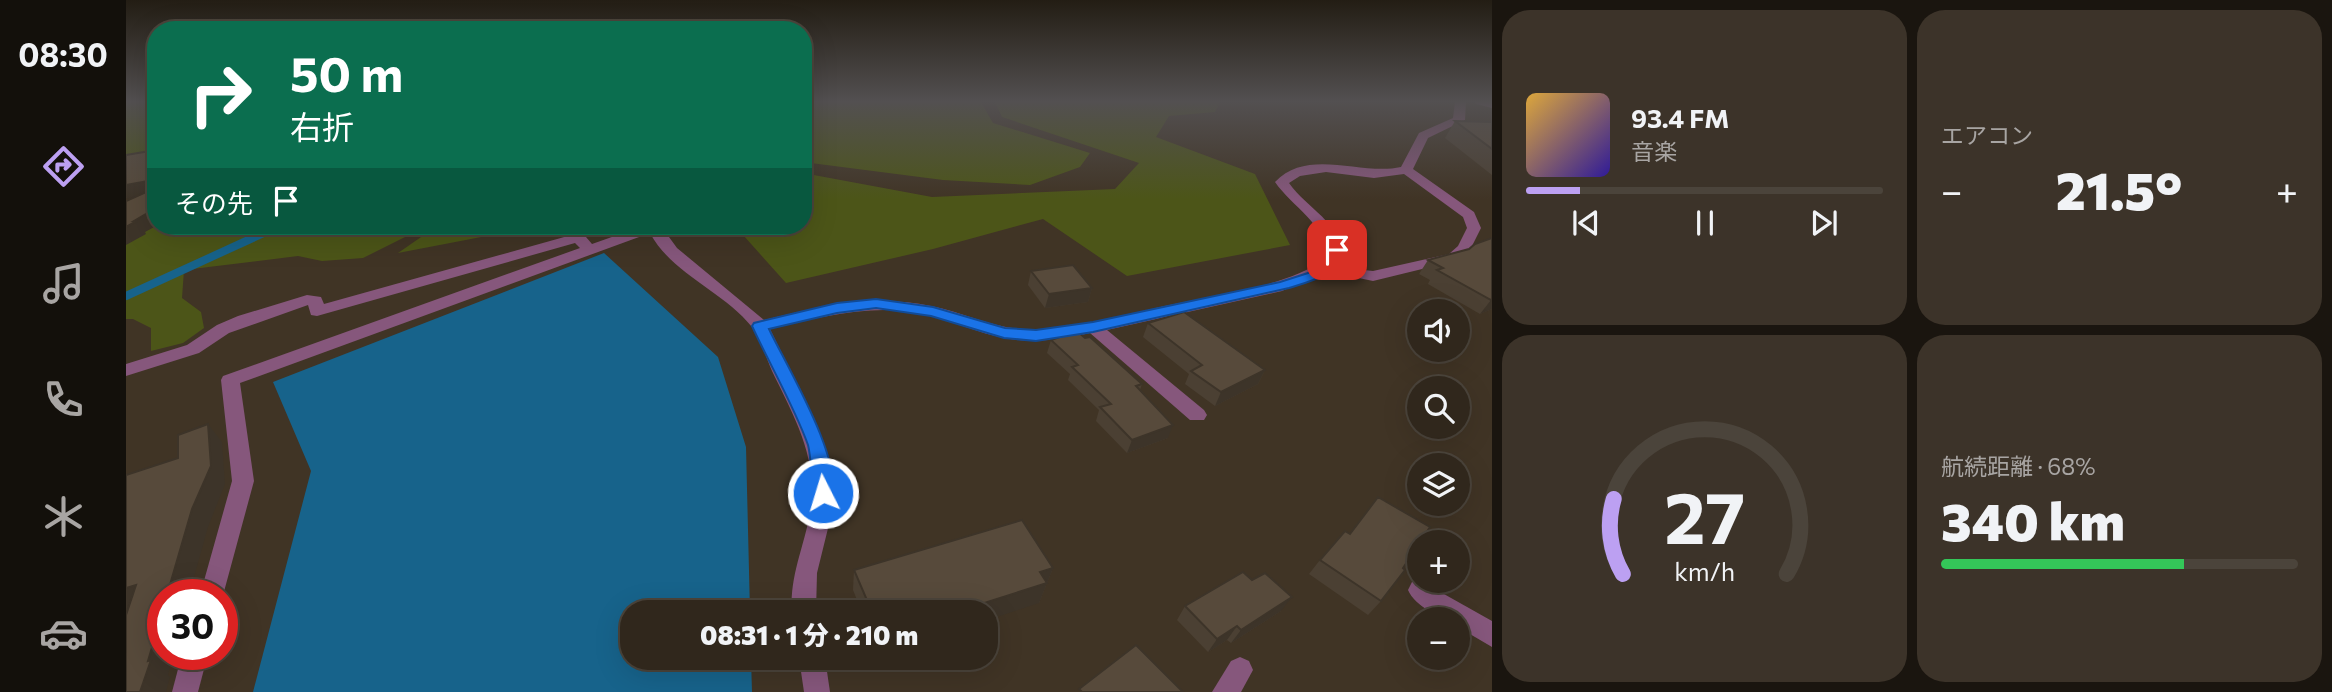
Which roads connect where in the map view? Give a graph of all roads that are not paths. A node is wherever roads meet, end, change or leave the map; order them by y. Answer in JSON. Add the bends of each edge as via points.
{"nodes":[{"id":1,"x":1427,"y":134,"type":"edge"},
{"id":2,"x":1406,"y":170,"type":"junction"},
{"id":3,"x":631,"y":235,"type":"edge"},
{"id":4,"x":658,"y":235,"type":"edge"},
{"id":5,"x":590,"y":250,"type":"junction"},
{"id":6,"x":1335,"y":261,"type":"junction"},
{"id":7,"x":760,"y":326,"type":"junction"},
{"id":8,"x":1093,"y":327,"type":"junction"},
{"id":9,"x":126,"y":370,"type":"edge"},
{"id":10,"x":1197,"y":415,"type":"dead end"},
{"id":11,"x":216,"y":579,"type":"edge"},
{"id":12,"x":1425,"y":593,"type":"edge"},
{"id":13,"x":802,"y":600,"type":"edge"},
{"id":14,"x":1492,"y":635,"type":"edge"},
{"id":15,"x":191,"y":670,"type":"edge"},
{"id":16,"x":814,"y":670,"type":"edge"},
{"id":17,"x":1240,"y":670,"type":"dead end"},
{"id":18,"x":185,"y":692,"type":"edge"},
{"id":19,"x":817,"y":692,"type":"edge"},
{"id":20,"x":1225,"y":692,"type":"edge"}],
"edges":[{"from":1,"to":2,"type":"street"},
{"from":2,"to":6,"type":"street","via":[[1378,174],[1319,167],[1292,173],[1282,181],[1332,235]]},
{"from":2,"to":6,"type":"street","via":[[1469,215],[1474,228],[1464,248],[1454,257],[1373,276]]},
{"from":3,"to":5,"type":"street"},
{"from":4,"to":7,"type":"street","via":[[666,246],[739,302]]},
{"from":5,"to":9,"type":"street","via":[[575,238],[317,312],[315,301],[307,300],[223,329],[193,349]]},
{"from":5,"to":11,"type":"street","via":[[230,380],[243,481]]},
{"from":6,"to":8,"type":"street","via":[[1316,275],[1284,285]]},
{"from":7,"to":8,"type":"street","via":[[876,303],[933,311],[1004,333],[1036,335]]},
{"from":7,"to":13,"type":"street","via":[[817,446],[824,479]]},
{"from":8,"to":10,"type":"street"},
{"from":12,"to":14,"type":"street"},
{"from":15,"to":18,"type":"street"},
{"from":16,"to":19,"type":"street"},
{"from":17,"to":20,"type":"street"}]}
